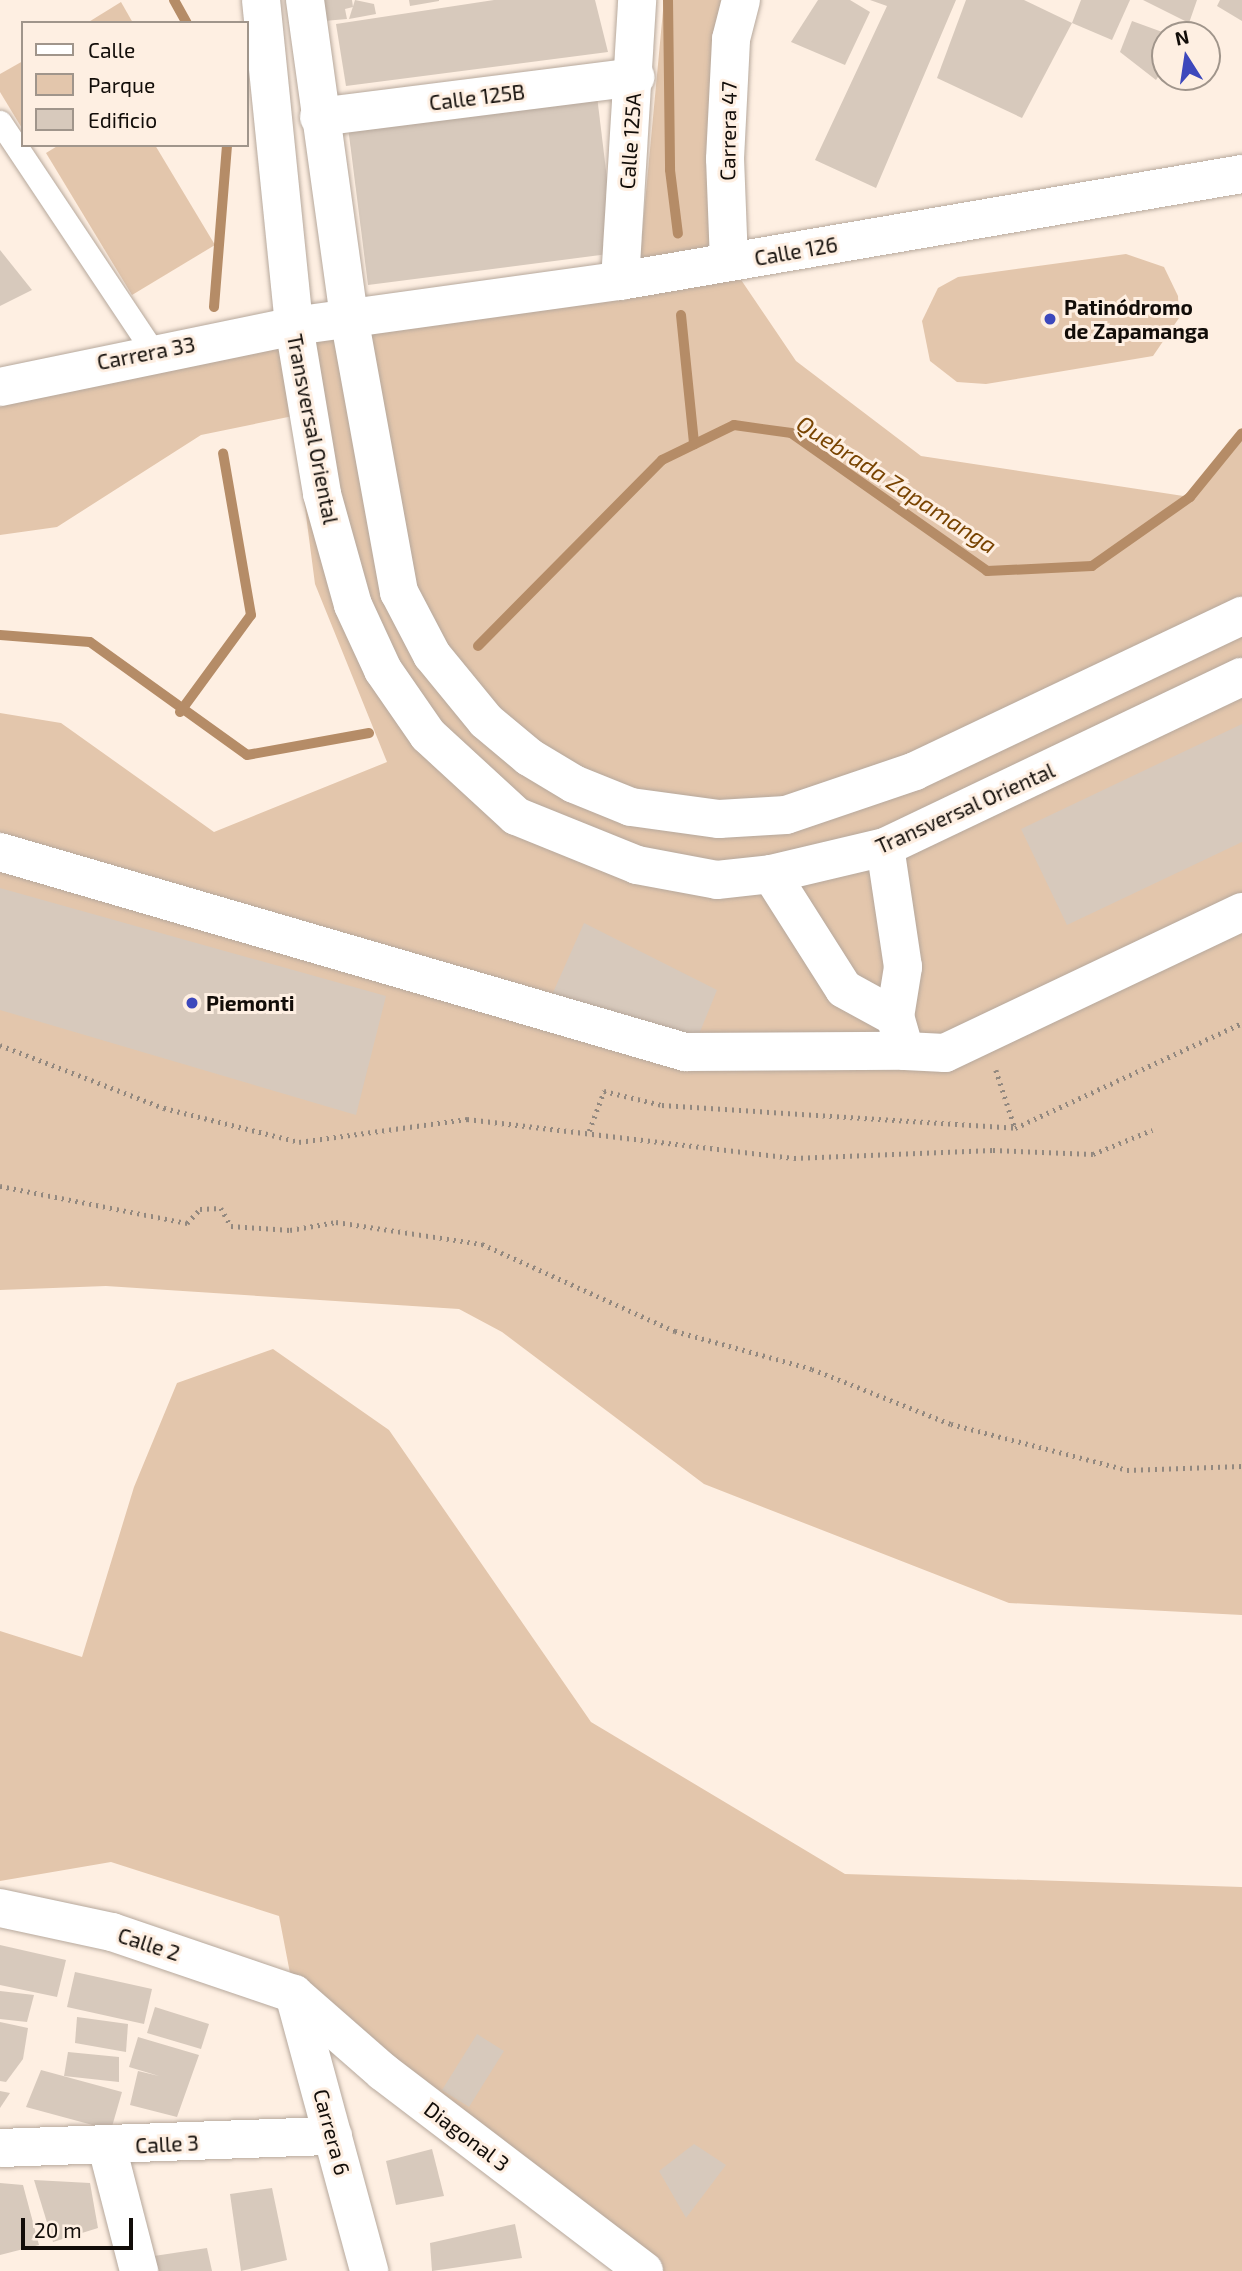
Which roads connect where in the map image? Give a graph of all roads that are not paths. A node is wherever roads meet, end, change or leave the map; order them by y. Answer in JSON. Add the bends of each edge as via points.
{"nodes":[{"id":1,"x":261,"y":0,"type":"edge"},
{"id":2,"x":305,"y":0,"type":"edge"},
{"id":3,"x":637,"y":0,"type":"edge"},
{"id":4,"x":741,"y":0,"type":"edge"},
{"id":5,"x":635,"y":77,"type":"junction"},
{"id":6,"x":319,"y":117,"type":"junction"},
{"id":7,"x":0,"y":122,"type":"edge"},
{"id":8,"x":1242,"y":174,"type":"edge"},
{"id":9,"x":729,"y":262,"type":"junction"},
{"id":10,"x":620,"y":281,"type":"junction"},
{"id":11,"x":349,"y":317,"type":"junction"},
{"id":12,"x":294,"y":326,"type":"junction"},
{"id":13,"x":153,"y":351,"type":"junction"},
{"id":14,"x":0,"y":387,"type":"edge"},
{"id":15,"x":1242,"y":616,"type":"edge"},
{"id":16,"x":1242,"y":677,"type":"edge"},
{"id":17,"x":886,"y":847,"type":"junction"},
{"id":18,"x":0,"y":852,"type":"edge"},
{"id":19,"x":771,"y":874,"type":"junction"},
{"id":20,"x":1242,"y":912,"type":"edge"},
{"id":21,"x":900,"y":1034,"type":"junction"},
{"id":22,"x":0,"y":1908,"type":"edge"},
{"id":23,"x":294,"y":1994,"type":"junction"},
{"id":24,"x":333,"y":2136,"type":"junction"},
{"id":25,"x":107,"y":2147,"type":"junction"},
{"id":26,"x":0,"y":2148,"type":"edge"},
{"id":27,"x":610,"y":2257,"type":"edge"},
{"id":28,"x":139,"y":2271,"type":"edge"},
{"id":29,"x":369,"y":2271,"type":"edge"},
{"id":30,"x":645,"y":2271,"type":"edge"}],
"edges":[{"from":1,"to":12,"type":"street","name":"Transversal Oriental"},
{"from":2,"to":6,"type":"street"},
{"from":3,"to":5,"type":"street","name":"Calle 125A"},
{"from":4,"to":9,"type":"street","name":"Carrera 47","via":[[731,39],[726,145]]},
{"from":5,"to":6,"type":"street","name":"Calle 125B"},
{"from":5,"to":10,"type":"street","name":"Calle 125A"},
{"from":6,"to":11,"type":"street"},
{"from":7,"to":13,"type":"lane"},
{"from":8,"to":9,"type":"street","name":"Calle 126"},
{"from":9,"to":10,"type":"street","name":"Calle 126"},
{"from":10,"to":11,"type":"street","name":"Calle 126"},
{"from":11,"to":12,"type":"street","name":"Carrera 33"},
{"from":11,"to":15,"type":"street","via":[[399,592],[432,655],[486,721],[529,757],[574,785],[631,807],[719,819],[786,815],[852,797]]},
{"from":12,"to":13,"type":"street","name":"Carrera 33"},
{"from":12,"to":19,"type":"street","name":"Transversal Oriental","via":[[322,494],[353,605],[383,670],[428,735],[516,816],[574,844],[637,865],[717,880]]},
{"from":13,"to":14,"type":"street","name":"Carrera 33"},
{"from":16,"to":17,"type":"street","name":"Transversal Oriental"},
{"from":17,"to":19,"type":"street","name":"Transversal Oriental"},
{"from":17,"to":21,"type":"street","via":[[903,967]]},
{"from":18,"to":21,"type":"street","via":[[685,1052]]},
{"from":19,"to":21,"type":"street","via":[[845,989]]},
{"from":20,"to":21,"type":"street","via":[[945,1054]]},
{"from":22,"to":23,"type":"street","name":"Calle 2","via":[[112,1932]]},
{"from":23,"to":24,"type":"street","name":"Carrera 6"},
{"from":23,"to":27,"type":"street","name":"Diagonal 3"},
{"from":24,"to":25,"type":"street","name":"Calle 3"},
{"from":24,"to":29,"type":"street","name":"Carrera 6"},
{"from":25,"to":26,"type":"street","name":"Calle 3"},
{"from":25,"to":28,"type":"street"},
{"from":27,"to":30,"type":"street","name":"Diagonal 3"}]}
